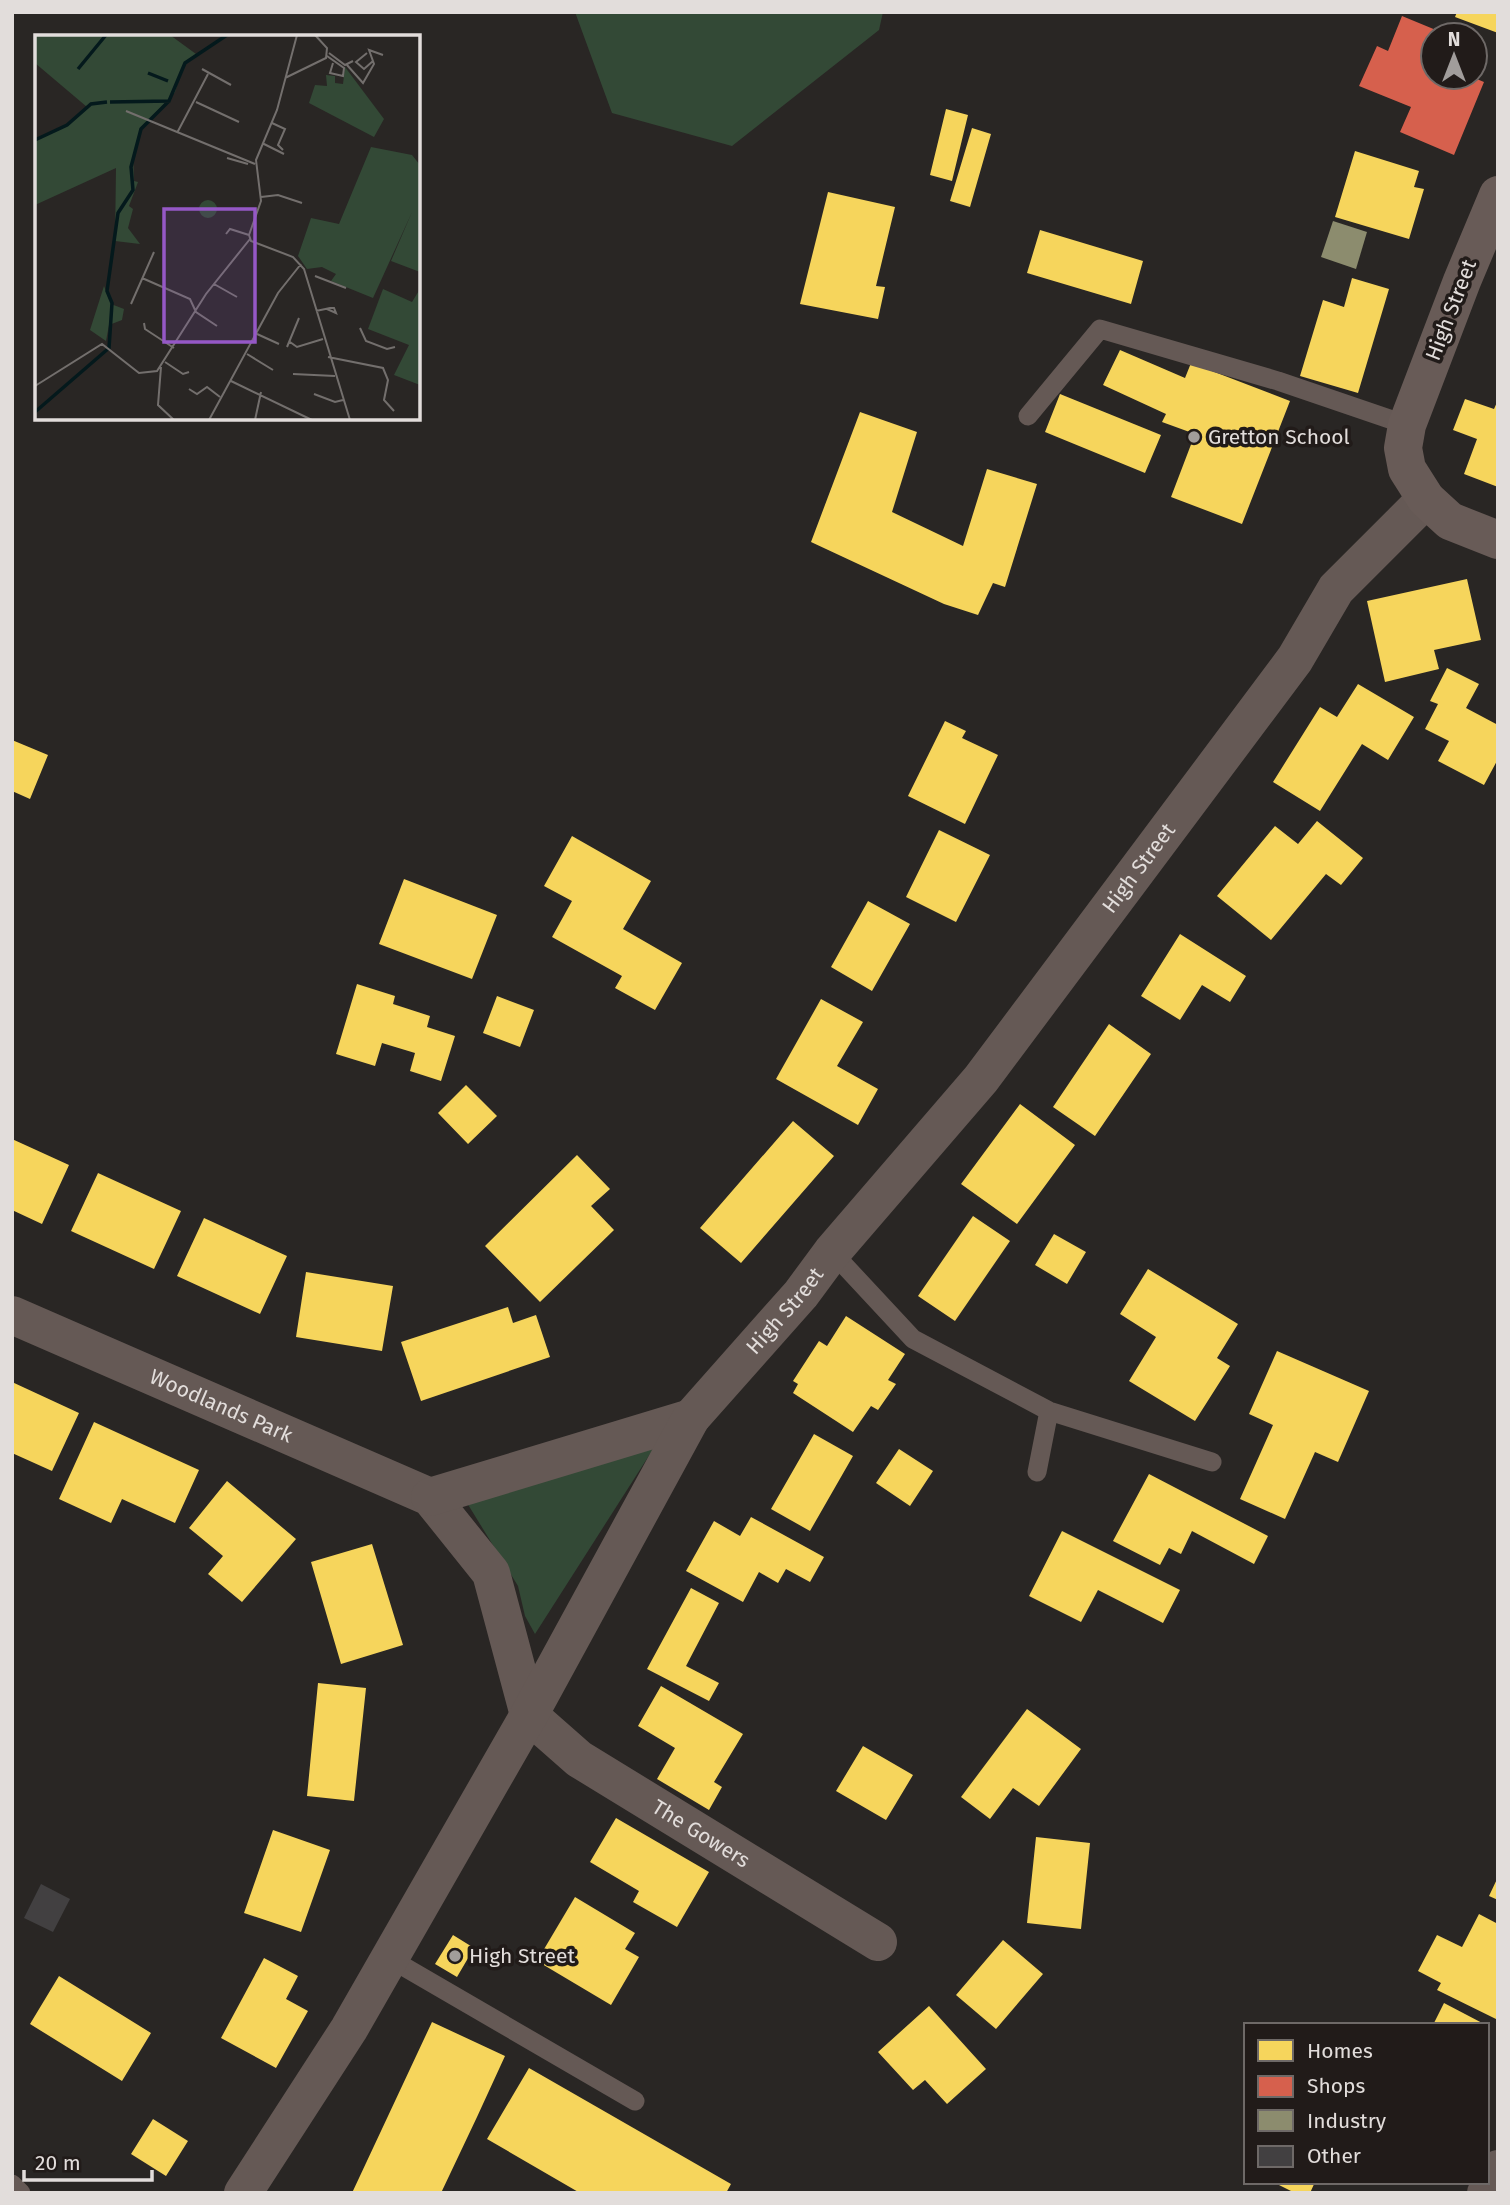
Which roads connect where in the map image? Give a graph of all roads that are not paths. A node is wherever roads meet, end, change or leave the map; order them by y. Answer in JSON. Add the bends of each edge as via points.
{"nodes":[{"id":1,"x":1498,"y":195,"type":"edge"},
{"id":2,"x":1028,"y":416,"type":"dead end"},
{"id":3,"x":1407,"y":425,"type":"junction"},
{"id":4,"x":1426,"y":499,"type":"junction"},
{"id":5,"x":1498,"y":540,"type":"edge"},
{"id":6,"x":832,"y":1252,"type":"junction"},
{"id":7,"x":12,"y":1315,"type":"edge"},
{"id":8,"x":1049,"y":1411,"type":"junction"},
{"id":9,"x":691,"y":1418,"type":"junction"},
{"id":10,"x":1212,"y":1462,"type":"dead end"},
{"id":11,"x":1037,"y":1472,"type":"dead end"},
{"id":12,"x":430,"y":1497,"type":"junction"},
{"id":13,"x":529,"y":1715,"type":"junction"},
{"id":14,"x":878,"y":1942,"type":"dead end"},
{"id":15,"x":389,"y":1958,"type":"junction"},
{"id":16,"x":635,"y":2101,"type":"dead end"},
{"id":17,"x":1498,"y":2169,"type":"edge"},
{"id":18,"x":12,"y":2184,"type":"edge"},
{"id":19,"x":21,"y":2193,"type":"edge"},
{"id":20,"x":243,"y":2193,"type":"edge"},
{"id":21,"x":1486,"y":2193,"type":"edge"}],
"edges":[{"from":1,"to":3,"type":"street","name":"High Street"},
{"from":2,"to":3,"type":"lane","via":[[1100,329]]},
{"from":3,"to":4,"type":"street","name":"High Street","via":[[1403,448],[1407,469]]},
{"from":4,"to":5,"type":"street","name":"High Street","via":[[1450,521]]},
{"from":4,"to":6,"type":"street","name":"High Street","via":[[1336,589],[1295,659],[981,1079]]},
{"from":6,"to":8,"type":"lane","via":[[913,1339]]},
{"from":6,"to":9,"type":"street","name":"High Street","via":[[801,1294]]},
{"from":7,"to":12,"type":"street","name":"Woodlands Park"},
{"from":8,"to":10,"type":"lane"},
{"from":8,"to":11,"type":"lane"},
{"from":9,"to":12,"type":"street"},
{"from":9,"to":13,"type":"street","name":"High Street"},
{"from":12,"to":13,"type":"street","name":"Woodlands Park","via":[[491,1573]]},
{"from":13,"to":14,"type":"street","name":"The Gowers","via":[[579,1759]]},
{"from":13,"to":15,"type":"street","name":"High Street"},
{"from":15,"to":16,"type":"lane"},
{"from":15,"to":20,"type":"street","name":"High Street"},
{"from":17,"to":21,"type":"street"},
{"from":18,"to":19,"type":"lane"}]}
